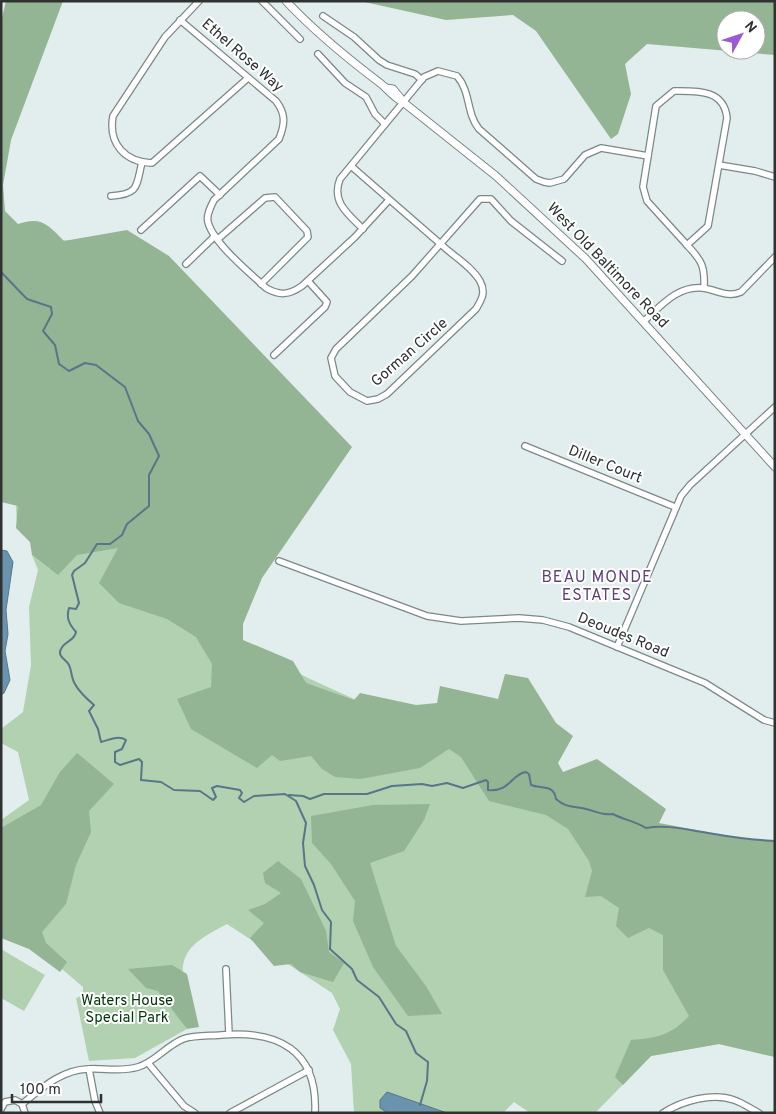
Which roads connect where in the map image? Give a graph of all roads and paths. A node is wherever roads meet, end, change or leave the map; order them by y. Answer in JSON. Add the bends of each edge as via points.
{"nodes":[{"id":1,"x":199,"y":1,"type":"edge"},
{"id":2,"x":262,"y":1,"type":"edge"},
{"id":3,"x":286,"y":1,"type":"edge"},
{"id":4,"x":323,"y":16,"type":"dead end"},
{"id":5,"x":180,"y":20,"type":"junction"},
{"id":6,"x":300,"y":39,"type":"dead end"},
{"id":7,"x":318,"y":54,"type":"dead end"},
{"id":8,"x":248,"y":78,"type":"junction"},
{"id":9,"x":422,"y":80,"type":"junction"},
{"id":10,"x":403,"y":102,"type":"junction"},
{"id":11,"x":385,"y":124,"type":"junction"},
{"id":12,"x":648,"y":156,"type":"junction"},
{"id":13,"x":142,"y":162,"type":"junction"},
{"id":14,"x":719,"y":164,"type":"junction"},
{"id":15,"x":351,"y":166,"type":"junction"},
{"id":16,"x":775,"y":177,"type":"edge"},
{"id":17,"x":220,"y":195,"type":"junction"},
{"id":18,"x":111,"y":196,"type":"dead end"},
{"id":19,"x":389,"y":200,"type":"junction"},
{"id":20,"x":363,"y":229,"type":"junction"},
{"id":21,"x":141,"y":230,"type":"dead end"},
{"id":22,"x":216,"y":238,"type":"junction"},
{"id":23,"x":440,"y":244,"type":"junction"},
{"id":24,"x":687,"y":245,"type":"junction"},
{"id":25,"x":775,"y":257,"type":"edge"},
{"id":26,"x":562,"y":261,"type":"dead end"},
{"id":27,"x":186,"y":264,"type":"dead end"},
{"id":28,"x":308,"y":281,"type":"junction"},
{"id":29,"x":261,"y":284,"type":"junction"},
{"id":30,"x":704,"y":288,"type":"junction"},
{"id":31,"x":644,"y":322,"type":"junction"},
{"id":32,"x":274,"y":355,"type":"dead end"},
{"id":33,"x":775,"y":407,"type":"edge"},
{"id":34,"x":745,"y":434,"type":"junction"},
{"id":35,"x":526,"y":446,"type":"dead end"},
{"id":36,"x":775,"y":467,"type":"edge"},
{"id":37,"x":675,"y":507,"type":"junction"},
{"id":38,"x":279,"y":561,"type":"dead end"},
{"id":39,"x":617,"y":647,"type":"junction"},
{"id":40,"x":775,"y":724,"type":"edge"},
{"id":41,"x":226,"y":969,"type":"dead end"},
{"id":42,"x":229,"y":1034,"type":"junction"},
{"id":43,"x":148,"y":1062,"type":"junction"},
{"id":44,"x":89,"y":1069,"type":"junction"},
{"id":45,"x":309,"y":1070,"type":"junction"},
{"id":46,"x":3,"y":1101,"type":"edge"},
{"id":47,"x":22,"y":1104,"type":"junction"},
{"id":48,"x":1,"y":1110,"type":"edge"},
{"id":49,"x":25,"y":1113,"type":"edge"},
{"id":50,"x":100,"y":1113,"type":"edge"},
{"id":51,"x":195,"y":1113,"type":"edge"},
{"id":52,"x":230,"y":1113,"type":"edge"},
{"id":53,"x":315,"y":1113,"type":"edge"},
{"id":54,"x":663,"y":1113,"type":"edge"},
{"id":55,"x":759,"y":1113,"type":"edge"}],
"edges":[{"from":1,"to":5,"type":"street"},
{"from":2,"to":6,"type":"street"},
{"from":3,"to":10,"type":"street","name":"West Old Baltimore Road","via":[[342,55],[386,88],[393,89]]},
{"from":4,"to":9,"type":"street","via":[[354,37],[379,60]]},
{"from":5,"to":8,"type":"street","name":"Ethel Rose Way"},
{"from":5,"to":13,"type":"street","via":[[165,37],[113,116],[110,129],[114,141],[129,158]]},
{"from":7,"to":11,"type":"street","via":[[345,82],[366,97]]},
{"from":8,"to":13,"type":"street","via":[[162,156],[152,163]]},
{"from":8,"to":17,"type":"street","name":"Ethel Rose Way","via":[[282,109],[284,126],[279,139]]},
{"from":9,"to":10,"type":"street"},
{"from":9,"to":12,"type":"street","via":[[438,71],[457,76],[466,88],[472,120],[536,179],[550,183],[564,179],[584,156],[601,148]]},
{"from":10,"to":11,"type":"street"},
{"from":10,"to":31,"type":"street","name":"West Old Baltimore Road","via":[[530,206],[586,259]]},
{"from":11,"to":15,"type":"street"},
{"from":12,"to":14,"type":"street","via":[[656,106],[674,91],[707,92],[720,98],[726,110]]},
{"from":12,"to":24,"type":"street","via":[[643,187],[647,201]]},
{"from":13,"to":18,"type":"street","via":[[135,188],[128,195]]},
{"from":14,"to":16,"type":"street"},
{"from":14,"to":24,"type":"street","via":[[708,226]]},
{"from":15,"to":19,"type":"street","name":"Gorman Circle"},
{"from":15,"to":20,"type":"street","via":[[336,188],[340,206]]},
{"from":17,"to":21,"type":"street","via":[[200,176]]},
{"from":17,"to":22,"type":"street","name":"Ethel Rose Way","via":[[210,209],[208,221]]},
{"from":19,"to":20,"type":"street"},
{"from":19,"to":23,"type":"street","name":"Gorman Circle"},
{"from":20,"to":28,"type":"street"},
{"from":22,"to":27,"type":"street"},
{"from":22,"to":29,"type":"street"},
{"from":22,"to":29,"type":"street","via":[[265,198],[275,197],[307,231],[308,237]]},
{"from":23,"to":23,"type":"street","name":"Gorman Circle","via":[[474,273],[483,291],[482,300],[387,394],[367,401],[356,397],[336,376],[332,366],[334,353],[339,344],[412,276]]},
{"from":23,"to":26,"type":"street","via":[[477,202],[486,198]]},
{"from":24,"to":30,"type":"street","via":[[705,270]]},
{"from":25,"to":30,"type":"street","via":[[747,288],[735,295]]},
{"from":28,"to":29,"type":"street","via":[[284,295],[274,293]]},
{"from":28,"to":32,"type":"street","via":[[327,302],[325,307]]},
{"from":30,"to":31,"type":"street","via":[[682,290]]},
{"from":31,"to":34,"type":"street","name":"West Old Baltimore Road"},
{"from":33,"to":34,"type":"street"},
{"from":34,"to":36,"type":"street","name":"West Old Baltimore Road"},
{"from":34,"to":37,"type":"street","via":[[690,485]]},
{"from":35,"to":37,"type":"street","name":"Diller Court"},
{"from":37,"to":39,"type":"street"},
{"from":38,"to":39,"type":"street","name":"Deoudes Road","via":[[427,616],[461,621],[543,620]]},
{"from":39,"to":40,"type":"street","name":"Deoudes Road","via":[[705,683]]},
{"from":41,"to":42,"type":"street"},
{"from":42,"to":43,"type":"street","via":[[185,1038]]},
{"from":42,"to":45,"type":"street","via":[[259,1035],[276,1040],[291,1049]]},
{"from":43,"to":44,"type":"street","via":[[126,1070]]},
{"from":43,"to":51,"type":"street","via":[[184,1106]]},
{"from":44,"to":47,"type":"street","via":[[54,1079]]},
{"from":44,"to":50,"type":"street"},
{"from":45,"to":52,"type":"street"},
{"from":45,"to":53,"type":"street","via":[[316,1091]]},
{"from":46,"to":47,"type":"street","via":[[14,1100]]},
{"from":46,"to":48,"type":"street"},
{"from":47,"to":49,"type":"street"},
{"from":54,"to":55,"type":"street","via":[[680,1104],[719,1098],[733,1100]]}]}
